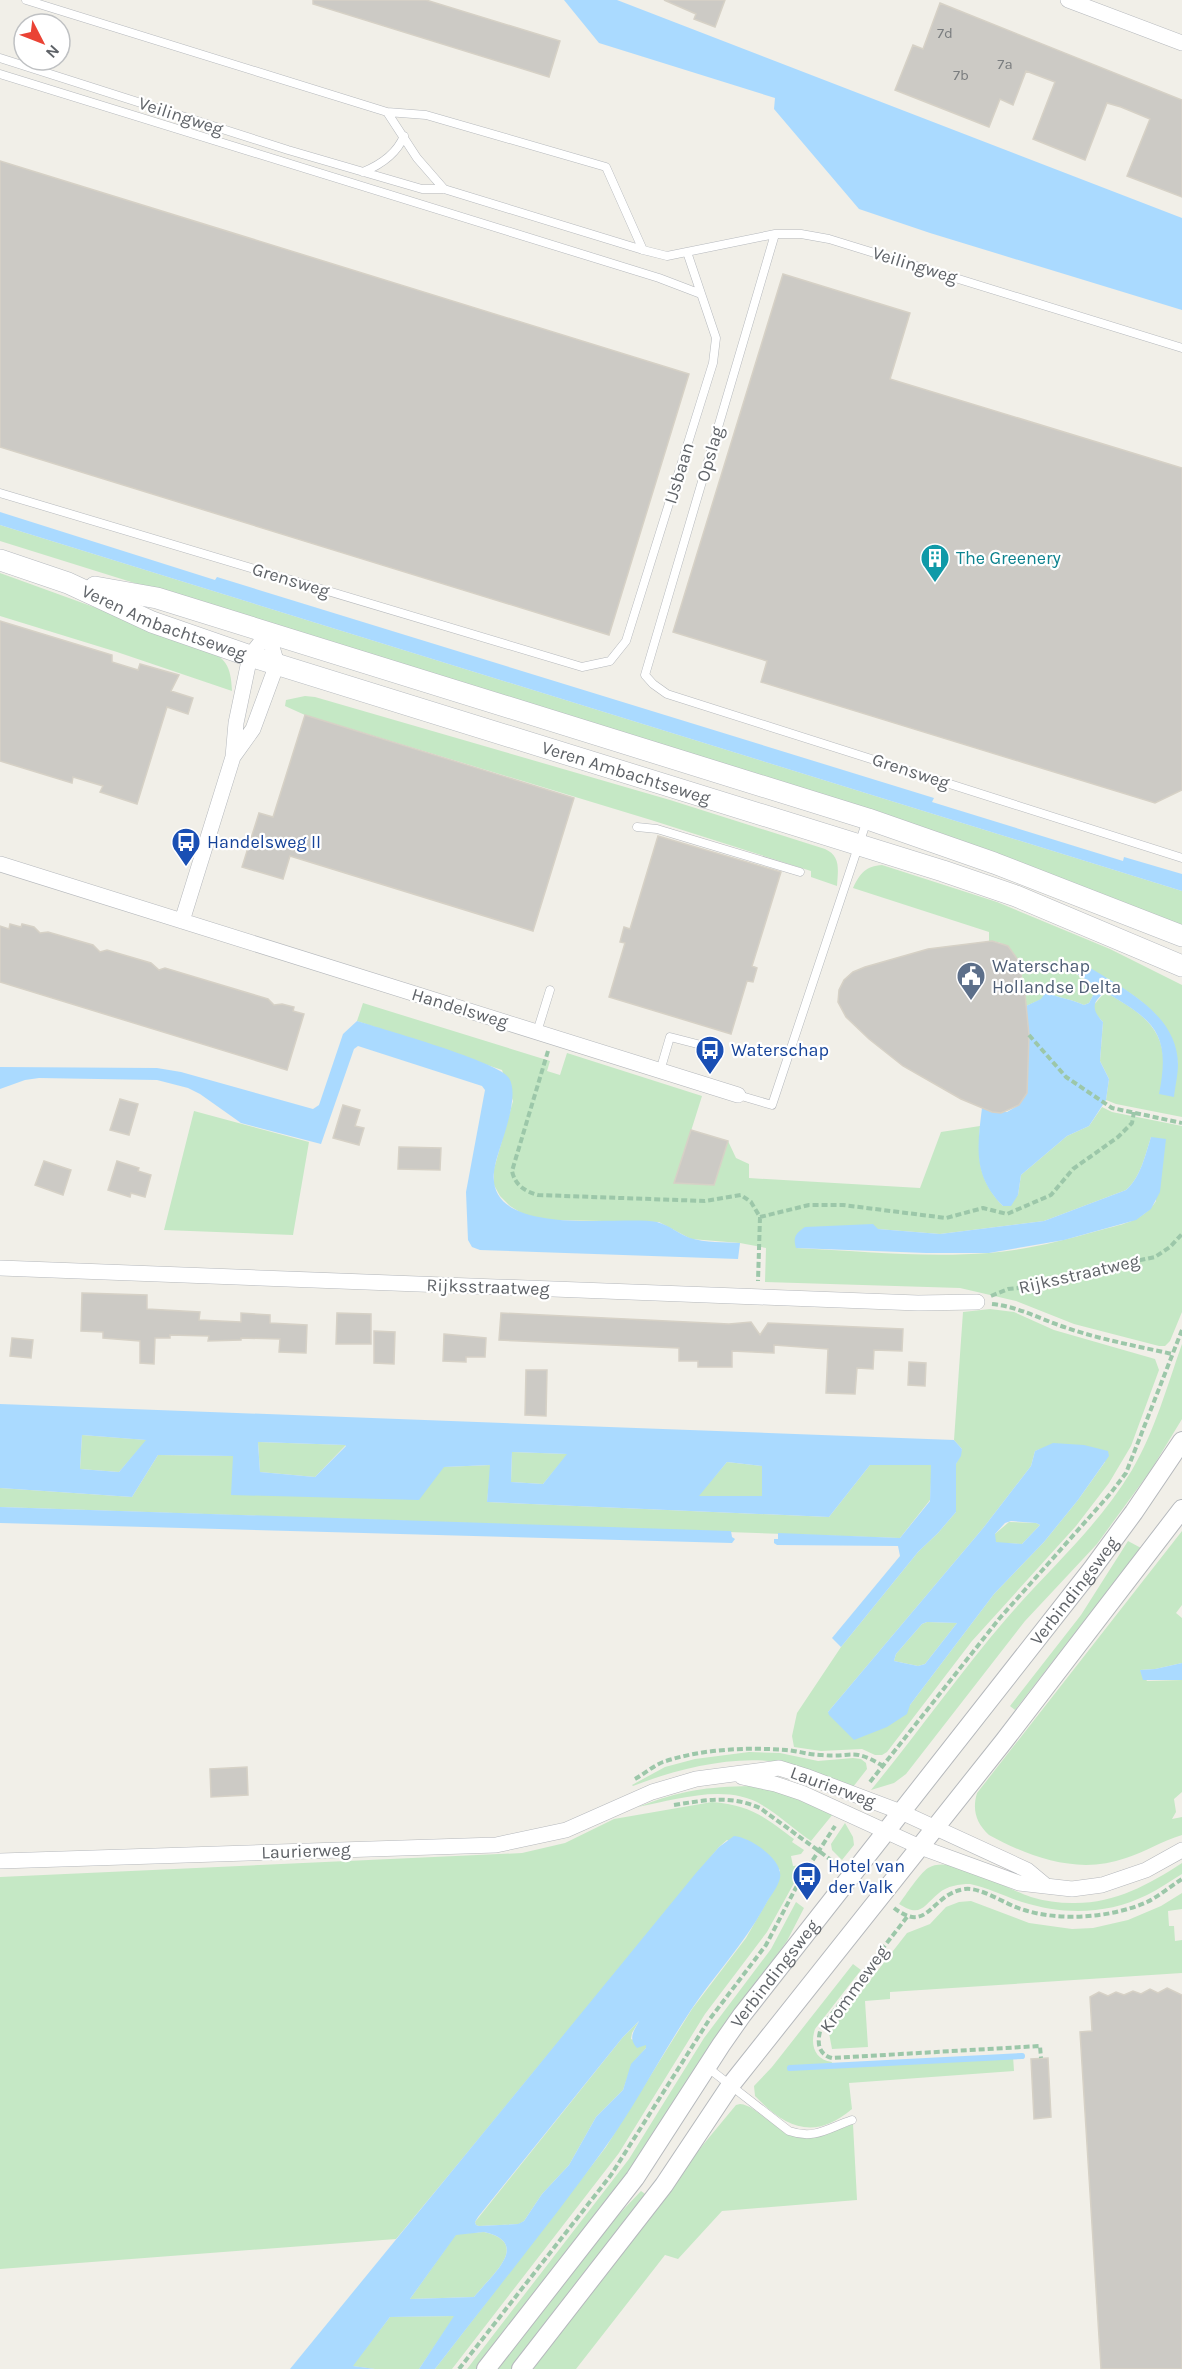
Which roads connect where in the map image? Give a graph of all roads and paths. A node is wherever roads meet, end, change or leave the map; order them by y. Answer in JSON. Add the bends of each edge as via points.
{"nodes":[{"id":1,"x":26,"y":0,"type":"edge"},
{"id":2,"x":1068,"y":0,"type":"edge"},
{"id":3,"x":1182,"y":43,"type":"edge"},
{"id":4,"x":0,"y":58,"type":"edge"},
{"id":5,"x":0,"y":74,"type":"edge"},
{"id":6,"x":387,"y":112,"type":"junction"},
{"id":7,"x":404,"y":136,"type":"junction"},
{"id":8,"x":363,"y":172,"type":"junction"},
{"id":9,"x":444,"y":189,"type":"junction"},
{"id":10,"x":775,"y":234,"type":"junction"},
{"id":11,"x":643,"y":250,"type":"junction"},
{"id":12,"x":687,"y":252,"type":"junction"},
{"id":13,"x":701,"y":294,"type":"junction"},
{"id":14,"x":1182,"y":348,"type":"edge"},
{"id":15,"x":0,"y":492,"type":"edge"},
{"id":16,"x":0,"y":560,"type":"edge"},
{"id":17,"x":68,"y":583,"type":"junction"},
{"id":18,"x":268,"y":633,"type":"junction"},
{"id":19,"x":249,"y":656,"type":"junction"},
{"id":20,"x":277,"y":664,"type":"junction"},
{"id":21,"x":582,"y":667,"type":"joint"},
{"id":22,"x":645,"y":675,"type":"joint"},
{"id":23,"x":233,"y":757,"type":"junction"},
{"id":24,"x":868,"y":819,"type":"junction"},
{"id":25,"x":637,"y":827,"type":"dead end"},
{"id":26,"x":859,"y":846,"type":"junction"},
{"id":27,"x":1182,"y":858,"type":"edge"},
{"id":28,"x":0,"y":864,"type":"edge"},
{"id":29,"x":800,"y":872,"type":"dead end"},
{"id":30,"x":182,"y":921,"type":"junction"},
{"id":31,"x":1182,"y":936,"type":"edge"},
{"id":32,"x":1182,"y":966,"type":"edge"},
{"id":33,"x":550,"y":990,"type":"dead end"},
{"id":34,"x":537,"y":1032,"type":"junction"},
{"id":35,"x":1029,"y":1035,"type":"dead end"},
{"id":36,"x":552,"y":1036,"type":"junction"},
{"id":37,"x":705,"y":1046,"type":"dead end"},
{"id":38,"x":660,"y":1071,"type":"junction"},
{"id":39,"x":738,"y":1095,"type":"joint"},
{"id":40,"x":1134,"y":1112,"type":"junction"},
{"id":41,"x":1182,"y":1123,"type":"edge"},
{"id":42,"x":760,"y":1217,"type":"junction"},
{"id":43,"x":1182,"y":1234,"type":"edge"},
{"id":44,"x":0,"y":1268,"type":"edge"},
{"id":45,"x":758,"y":1296,"type":"junction"},
{"id":46,"x":977,"y":1302,"type":"junction"},
{"id":47,"x":1182,"y":1330,"type":"edge"},
{"id":48,"x":1172,"y":1353,"type":"junction"},
{"id":49,"x":1182,"y":1441,"type":"edge"},
{"id":50,"x":1182,"y":1509,"type":"edge"},
{"id":51,"x":883,"y":1766,"type":"dead end"},
{"id":52,"x":727,"y":1774,"type":"junction"},
{"id":53,"x":672,"y":1805,"type":"dead end"},
{"id":54,"x":901,"y":1812,"type":"junction"},
{"id":55,"x":936,"y":1827,"type":"junction"},
{"id":56,"x":886,"y":1831,"type":"junction"},
{"id":57,"x":920,"y":1847,"type":"junction"},
{"id":58,"x":819,"y":1850,"type":"junction"},
{"id":59,"x":1182,"y":1850,"type":"edge"},
{"id":60,"x":0,"y":1861,"type":"edge"},
{"id":61,"x":852,"y":1875,"type":"junction"},
{"id":62,"x":1182,"y":1879,"type":"edge"},
{"id":63,"x":1045,"y":1886,"type":"junction"},
{"id":64,"x":880,"y":1896,"type":"junction"},
{"id":65,"x":907,"y":1917,"type":"junction"},
{"id":66,"x":1041,"y":2058,"type":"dead end"},
{"id":67,"x":707,"y":2067,"type":"junction"},
{"id":68,"x":730,"y":2086,"type":"junction"},
{"id":69,"x":852,"y":2120,"type":"dead end"},
{"id":70,"x":459,"y":2369,"type":"edge"},
{"id":71,"x":486,"y":2369,"type":"edge"},
{"id":72,"x":521,"y":2369,"type":"edge"}],
"edges":[{"from":1,"to":6,"type":"lane"},
{"from":2,"to":3,"type":"street"},
{"from":4,"to":8,"type":"lane","name":"Veilingweg"},
{"from":5,"to":13,"type":"lane"},
{"from":6,"to":7,"type":"lane"},
{"from":6,"to":11,"type":"lane","via":[[426,115],[606,167]]},
{"from":7,"to":8,"type":"lane","via":[[396,150]]},
{"from":7,"to":9,"type":"lane"},
{"from":8,"to":9,"type":"lane","name":"Veilingweg","via":[[422,189]]},
{"from":9,"to":11,"type":"lane","name":"Veilingweg"},
{"from":10,"to":12,"type":"lane","name":"Veilingweg"},
{"from":10,"to":14,"type":"lane","name":"Veilingweg","via":[[828,239]]},
{"from":10,"to":22,"type":"lane","name":"Opslag"},
{"from":11,"to":12,"type":"lane","name":"Veilingweg","via":[[667,256]]},
{"from":12,"to":13,"type":"lane","name":"IJsbaan"},
{"from":13,"to":21,"type":"lane","name":"IJsbaan","via":[[716,338],[713,363],[626,640],[610,661]]},
{"from":15,"to":21,"type":"lane","name":"Grensweg"},
{"from":16,"to":17,"type":"main road","name":"Veren Ambachtseweg"},
{"from":17,"to":18,"type":"main road","name":"Veren Ambachtseweg","via":[[157,598]]},
{"from":17,"to":19,"type":"main road","name":"Veren Ambachtseweg","via":[[152,622]]},
{"from":18,"to":19,"type":"street"},
{"from":18,"to":20,"type":"street"},
{"from":18,"to":24,"type":"main road","name":"Veren Ambachtseweg"},
{"from":19,"to":20,"type":"main road","name":"Veren Ambachtseweg"},
{"from":19,"to":23,"type":"street"},
{"from":20,"to":23,"type":"street","via":[[253,729]]},
{"from":20,"to":26,"type":"main road","name":"Veren Ambachtseweg"},
{"from":22,"to":27,"type":"lane","name":"Grensweg","via":[[667,693]]},
{"from":23,"to":30,"type":"street"},
{"from":24,"to":26,"type":"lane"},
{"from":24,"to":31,"type":"main road","name":"Veren Ambachtseweg"},
{"from":25,"to":29,"type":"lane","via":[[657,829]]},
{"from":26,"to":32,"type":"main road","name":"Veren Ambachtseweg","via":[[1016,896]]},
{"from":26,"to":39,"type":"lane","via":[[772,1106]]},
{"from":28,"to":30,"type":"street","name":"Handelsweg"},
{"from":30,"to":34,"type":"street","name":"Handelsweg"},
{"from":33,"to":34,"type":"lane"},
{"from":34,"to":36,"type":"street","name":"Handelsweg"},
{"from":35,"to":40,"type":"path","via":[[1066,1077],[1112,1108]]},
{"from":36,"to":38,"type":"street","name":"Handelsweg"},
{"from":36,"to":42,"type":"path","via":[[512,1171],[520,1188],[538,1195],[705,1201],[741,1195]]},
{"from":37,"to":38,"type":"lane","via":[[670,1037]]},
{"from":38,"to":39,"type":"street","name":"Handelsweg"},
{"from":40,"to":41,"type":"path"},
{"from":40,"to":42,"type":"path","via":[[1132,1123],[1073,1169],[1051,1195],[1007,1214],[983,1208],[946,1218],[843,1205],[809,1205]]},
{"from":42,"to":45,"type":"path"},
{"from":43,"to":46,"type":"path","name":"Rijksstraatweg","via":[[1155,1257],[1008,1289]]},
{"from":44,"to":45,"type":"street","name":"Rijksstraatweg"},
{"from":45,"to":46,"type":"street","name":"Rijksstraatweg"},
{"from":46,"to":48,"type":"path","name":"Rijksstraatweg","via":[[1013,1306],[1109,1341]]},
{"from":47,"to":48,"type":"path","name":"Verbindingsweg"},
{"from":48,"to":51,"type":"path","name":"Verbindingsweg","via":[[1126,1473],[999,1619]]},
{"from":49,"to":54,"type":"street","name":"Verbindingsweg","via":[[1092,1569]]},
{"from":50,"to":55,"type":"street","name":"Verbindingsweg"},
{"from":52,"to":54,"type":"street","name":"Laurierweg","via":[[779,1768]]},
{"from":52,"to":56,"type":"street","name":"Laurierweg","via":[[802,1793]]},
{"from":52,"to":60,"type":"street","name":"Laurierweg","via":[[651,1792],[566,1830],[496,1845]]},
{"from":53,"to":58,"type":"path","via":[[715,1798],[747,1803]]},
{"from":54,"to":55,"type":"street","name":"Laurierweg"},
{"from":54,"to":56,"type":"street","name":"Verbindingsweg"},
{"from":55,"to":57,"type":"street","name":"Verbindingsweg"},
{"from":55,"to":63,"type":"street","via":[[1027,1870]]},
{"from":56,"to":57,"type":"street","name":"Laurierweg"},
{"from":56,"to":61,"type":"street","name":"Verbindingsweg"},
{"from":57,"to":63,"type":"street","via":[[1019,1883]]},
{"from":57,"to":64,"type":"street","name":"Verbindingsweg"},
{"from":58,"to":61,"type":"path"},
{"from":58,"to":70,"type":"path","name":"Verbindingsweg","via":[[766,1945],[709,2020],[611,2175]]},
{"from":59,"to":63,"type":"street","via":[[1146,1870],[1102,1885],[1072,1889]]},
{"from":61,"to":67,"type":"street","name":"Verbindingsweg","via":[[742,2015]]},
{"from":62,"to":65,"type":"path","via":[[1147,1902],[1098,1916],[1051,1917],[967,1889],[945,1895],[925,1914]]},
{"from":64,"to":65,"type":"path"},
{"from":64,"to":68,"type":"street","name":"Verbindingsweg"},
{"from":65,"to":66,"type":"path","name":"Krommeweg","via":[[821,2028],[818,2038],[825,2056],[1040,2046]]},
{"from":67,"to":68,"type":"lane"},
{"from":67,"to":71,"type":"street","name":"Verbindingsweg","via":[[635,2178]]},
{"from":68,"to":69,"type":"lane","via":[[789,2131],[799,2134],[813,2135]]},
{"from":68,"to":72,"type":"street","name":"Verbindingsweg","via":[[664,2185]]}]}
